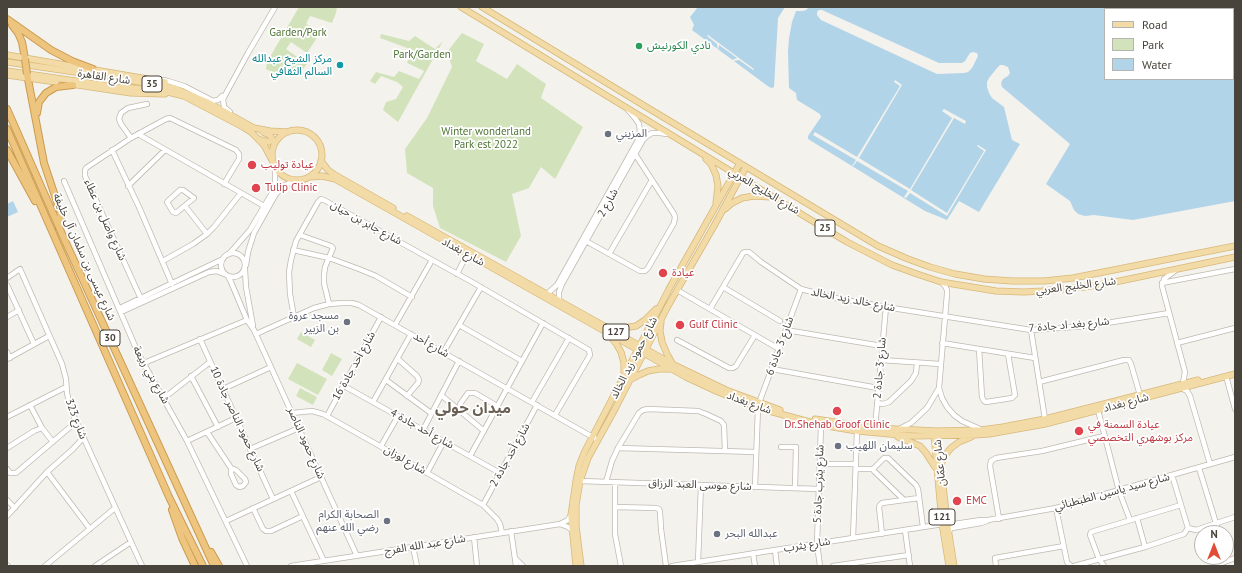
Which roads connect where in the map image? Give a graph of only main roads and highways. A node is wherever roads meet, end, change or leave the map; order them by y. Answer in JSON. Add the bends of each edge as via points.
{"nodes":[{"id":1,"x":462,"y":7,"type":"edge"},
{"id":2,"x":482,"y":7,"type":"edge"},
{"id":3,"x":7,"y":19,"type":"edge"},
{"id":4,"x":7,"y":55,"type":"edge"},
{"id":5,"x":25,"y":58,"type":"junction"},
{"id":6,"x":7,"y":62,"type":"edge"},
{"id":7,"x":93,"y":69,"type":"junction"},
{"id":8,"x":7,"y":70,"type":"edge"},
{"id":9,"x":7,"y":75,"type":"edge"},
{"id":10,"x":28,"y":77,"type":"junction"},
{"id":11,"x":73,"y":85,"type":"junction"},
{"id":12,"x":185,"y":92,"type":"junction"},
{"id":13,"x":198,"y":103,"type":"junction"},
{"id":14,"x":7,"y":109,"type":"edge"},
{"id":15,"x":37,"y":123,"type":"junction"},
{"id":16,"x":258,"y":128,"type":"junction"},
{"id":17,"x":7,"y":129,"type":"edge"},
{"id":18,"x":288,"y":132,"type":"junction"},
{"id":19,"x":259,"y":139,"type":"junction"},
{"id":20,"x":7,"y":150,"type":"edge"},
{"id":21,"x":704,"y":155,"type":"junction"},
{"id":22,"x":272,"y":160,"type":"junction"},
{"id":23,"x":321,"y":161,"type":"junction"},
{"id":24,"x":740,"y":163,"type":"junction"},
{"id":25,"x":746,"y":167,"type":"junction"},
{"id":26,"x":734,"y":174,"type":"junction"},
{"id":27,"x":310,"y":177,"type":"junction"},
{"id":28,"x":740,"y":177,"type":"junction"},
{"id":29,"x":776,"y":199,"type":"junction"},
{"id":30,"x":715,"y":209,"type":"junction"},
{"id":31,"x":42,"y":210,"type":"junction"},
{"id":32,"x":723,"y":210,"type":"junction"},
{"id":33,"x":59,"y":228,"type":"junction"},
{"id":34,"x":1235,"y":246,"type":"edge"},
{"id":35,"x":1235,"y":257,"type":"edge"},
{"id":36,"x":1073,"y":278,"type":"junction"},
{"id":37,"x":1042,"y":291,"type":"junction"},
{"id":38,"x":660,"y":307,"type":"junction"},
{"id":39,"x":662,"y":317,"type":"junction"},
{"id":40,"x":610,"y":329,"type":"junction"},
{"id":41,"x":605,"y":332,"type":"junction"},
{"id":42,"x":638,"y":347,"type":"junction"},
{"id":43,"x":645,"y":351,"type":"junction"},
{"id":44,"x":673,"y":367,"type":"junction"},
{"id":45,"x":1235,"y":370,"type":"edge"},
{"id":46,"x":1235,"y":374,"type":"edge"},
{"id":47,"x":624,"y":376,"type":"junction"},
{"id":48,"x":628,"y":382,"type":"junction"},
{"id":49,"x":1193,"y":383,"type":"junction"},
{"id":50,"x":1182,"y":386,"type":"junction"},
{"id":51,"x":758,"y":405,"type":"junction"},
{"id":52,"x":936,"y":433,"type":"junction"},
{"id":53,"x":890,"y":434,"type":"junction"},
{"id":54,"x":974,"y":436,"type":"junction"},
{"id":55,"x":595,"y":438,"type":"junction"},
{"id":56,"x":938,"y":467,"type":"junction"},
{"id":57,"x":169,"y":497,"type":"junction"},
{"id":58,"x":945,"y":523,"type":"junction"},
{"id":59,"x":196,"y":528,"type":"junction"},
{"id":60,"x":195,"y":566,"type":"edge"},
{"id":61,"x":203,"y":566,"type":"edge"},
{"id":62,"x":214,"y":566,"type":"edge"},
{"id":63,"x":219,"y":566,"type":"edge"},
{"id":64,"x":576,"y":566,"type":"edge"},
{"id":65,"x":581,"y":566,"type":"edge"},
{"id":66,"x":949,"y":566,"type":"edge"},
{"id":67,"x":954,"y":566,"type":"edge"}],
"edges":[{"from":1,"to":21,"type":"main road","name":"شارع الخليج العربي","number":"25"},
{"from":2,"to":24,"type":"main road","name":"شارع الخليج العربي","number":"25"},
{"from":3,"to":5,"type":"highway","via":[[24,46]]},
{"from":3,"to":7,"type":"highway","via":[[51,50]]},
{"from":4,"to":5,"type":"main road"},
{"from":5,"to":7,"type":"main road"},
{"from":5,"to":10,"type":"highway","bridge":true},
{"from":6,"to":12,"type":"main road","name":"شارع القاهرة","number":"35","via":[[122,79]]},
{"from":7,"to":12,"type":"main road","via":[[174,85]]},
{"from":8,"to":13,"type":"main road","name":"شارع القاهرة","number":"35","via":[[117,87],[166,91]]},
{"from":9,"to":10,"type":"main road","name":"شارع القاهرة","number":"35"},
{"from":10,"to":11,"type":"main road","name":"شارع القاهرة","number":"35"},
{"from":10,"to":15,"type":"highway"},
{"from":11,"to":13,"type":"main road","name":"شارع القاهرة","number":"35","via":[[180,97]]},
{"from":11,"to":15,"type":"highway","via":[[56,87],[41,98]]},
{"from":12,"to":16,"type":"main road","name":"شارع القاهرة","number":"35"},
{"from":13,"to":19,"type":"main road","name":"شارع القاهرة","number":"35","via":[[243,127]]},
{"from":14,"to":33,"type":"highway","name":"شارع عيسى بن سلمان آل خليفة","number":"30"},
{"from":15,"to":33,"type":"highway","via":[[46,171],[60,211]]},
{"from":16,"to":18,"type":"main road","name":"شارع القاهرة","number":"35"},
{"from":16,"to":19,"type":"main road","via":[[272,139],[267,142]]},
{"from":17,"to":31,"type":"highway","name":"شارع عيسى بن سلمان آل خليفة","number":"30"},
{"from":18,"to":22,"type":"main road","via":[[275,143]]},
{"from":18,"to":23,"type":"main road","number":"35","via":[[303,131],[313,137],[320,146]]},
{"from":19,"to":22,"type":"main road","name":"شارع القاهرة","number":"35"},
{"from":20,"to":31,"type":"highway"},
{"from":21,"to":26,"type":"main road","name":"شارع الخليج العربي","number":"25"},
{"from":21,"to":30,"type":"main road","via":[[711,164],[718,186]]},
{"from":22,"to":27,"type":"main road","number":"35","via":[[275,169],[284,177],[295,180]]},
{"from":23,"to":27,"type":"main road"},
{"from":23,"to":40,"type":"main road","name":"شارع بغداد","number":"127","via":[[335,175]]},
{"from":24,"to":25,"type":"main road","name":"شارع الخليج العربي","number":"25"},
{"from":24,"to":26,"type":"main road","name":"شارع حمود زيد الخالد"},
{"from":25,"to":28,"type":"main road","name":"شارع حمود زيد الخالد"},
{"from":25,"to":36,"type":"main road","name":"شارع الخليج العربي","number":"25","via":[[878,246],[908,259],[955,274],[984,279],[1012,282]]},
{"from":26,"to":28,"type":"main road","name":"شارع الخليج العربي","number":"25"},
{"from":26,"to":30,"type":"main road","name":"شارع حمود زيد الخالد"},
{"from":27,"to":41,"type":"main road","name":"شارع بغداد","number":"127","via":[[335,179]]},
{"from":28,"to":29,"type":"main road","name":"شارع الخليج العربي","number":"25"},
{"from":28,"to":32,"type":"main road","name":"شارع حمود زيد الخالد"},
{"from":29,"to":32,"type":"main road","via":[[754,196],[737,201]]},
{"from":29,"to":37,"type":"main road","name":"شارع الخليج العربي","number":"25","via":[[847,242],[892,265],[941,282],[996,291]]},
{"from":30,"to":38,"type":"main road","name":"شارع حمود زيد الخالد"},
{"from":31,"to":57,"type":"highway","name":"شارع عيسى بن سلمان آل خليفة","number":"30"},
{"from":32,"to":39,"type":"main road","name":"شارع حمود زيد الخالد"},
{"from":33,"to":59,"type":"highway","name":"شارع عيسى بن سلمان آل خليفة","number":"30"},
{"from":34,"to":36,"type":"main road","name":"شارع الخليج العربي","number":"25"},
{"from":35,"to":37,"type":"main road","name":"شارع الخليج العربي","number":"25","via":[[1084,287]]},
{"from":36,"to":37,"type":"main road","via":[[1073,286]]},
{"from":38,"to":40,"type":"main road","via":[[636,326]]},
{"from":38,"to":42,"type":"main road","name":"شارع حمود زيد الخالد"},
{"from":39,"to":43,"type":"main road","name":"شارع حمود زيد الخالد"},
{"from":39,"to":44,"type":"main road","via":[[662,342]]},
{"from":40,"to":42,"type":"main road","name":"شارع بغداد","number":"127"},
{"from":41,"to":42,"type":"main road","name":"شارع بغداد","number":"127"},
{"from":41,"to":47,"type":"main road","via":[[621,352]]},
{"from":42,"to":43,"type":"main road","name":"شارع بغداد","number":"127"},
{"from":42,"to":47,"type":"main road","name":"شارع حمود زيد الخالد"},
{"from":43,"to":44,"type":"main road","name":"شارع بغداد","number":"127"},
{"from":43,"to":48,"type":"main road","name":"شارع حمود زيد الخالد"},
{"from":44,"to":48,"type":"main road","via":[[648,371]]},
{"from":44,"to":51,"type":"main road","name":"شارع بغداد","number":"127","via":[[716,391]]},
{"from":45,"to":49,"type":"main road","name":"شارع بغداد","number":"127"},
{"from":46,"to":49,"type":"main road","name":"شارع بغداد","number":"127"},
{"from":47,"to":55,"type":"main road","name":"شارع حمود زيد الخالد"},
{"from":48,"to":55,"type":"main road","name":"شارع حمود زيد الخالد"},
{"from":49,"to":50,"type":"main road","name":"شارع بغداد","number":"127"},
{"from":50,"to":52,"type":"main road","name":"شارع بغداد","number":"127","via":[[1045,419],[982,430]]},
{"from":50,"to":54,"type":"main road","name":"شارع بغداد","number":"127","via":[[1046,424]]},
{"from":51,"to":52,"type":"main road","name":"شارع بغداد","number":"127","via":[[837,424]]},
{"from":51,"to":53,"type":"main road","name":"شارع بغداد","number":"127","via":[[821,425]]},
{"from":52,"to":53,"type":"main road","name":"شارع بغداد","number":"127"},
{"from":52,"to":54,"type":"main road","name":"شارع بغداد","number":"127"},
{"from":52,"to":56,"type":"main road","name":"شارع عمّان","number":"121"},
{"from":53,"to":56,"type":"main road","via":[[920,446]]},
{"from":54,"to":56,"type":"main road","via":[[953,446]]},
{"from":55,"to":64,"type":"main road","name":"شارع حمود زيد الخالد","via":[[584,453],[576,481],[572,515]]},
{"from":55,"to":65,"type":"main road","name":"شارع حمود زيد الخالد","via":[[577,494],[576,517]]},
{"from":56,"to":58,"type":"main road","name":"شارع عمّان","number":"121"},
{"from":57,"to":60,"type":"highway","via":[[176,524]]},
{"from":57,"to":61,"type":"highway","name":"شارع عيسى بن سلمان آل خليفة","number":"30"},
{"from":58,"to":66,"type":"main road","name":"شارع عمّان","number":"121"},
{"from":58,"to":67,"type":"main road","name":"شارع عمّان","number":"121"},
{"from":59,"to":62,"type":"highway","name":"شارع عيسى بن سلمان آل خليفة","number":"30"},
{"from":59,"to":63,"type":"highway"}]}
